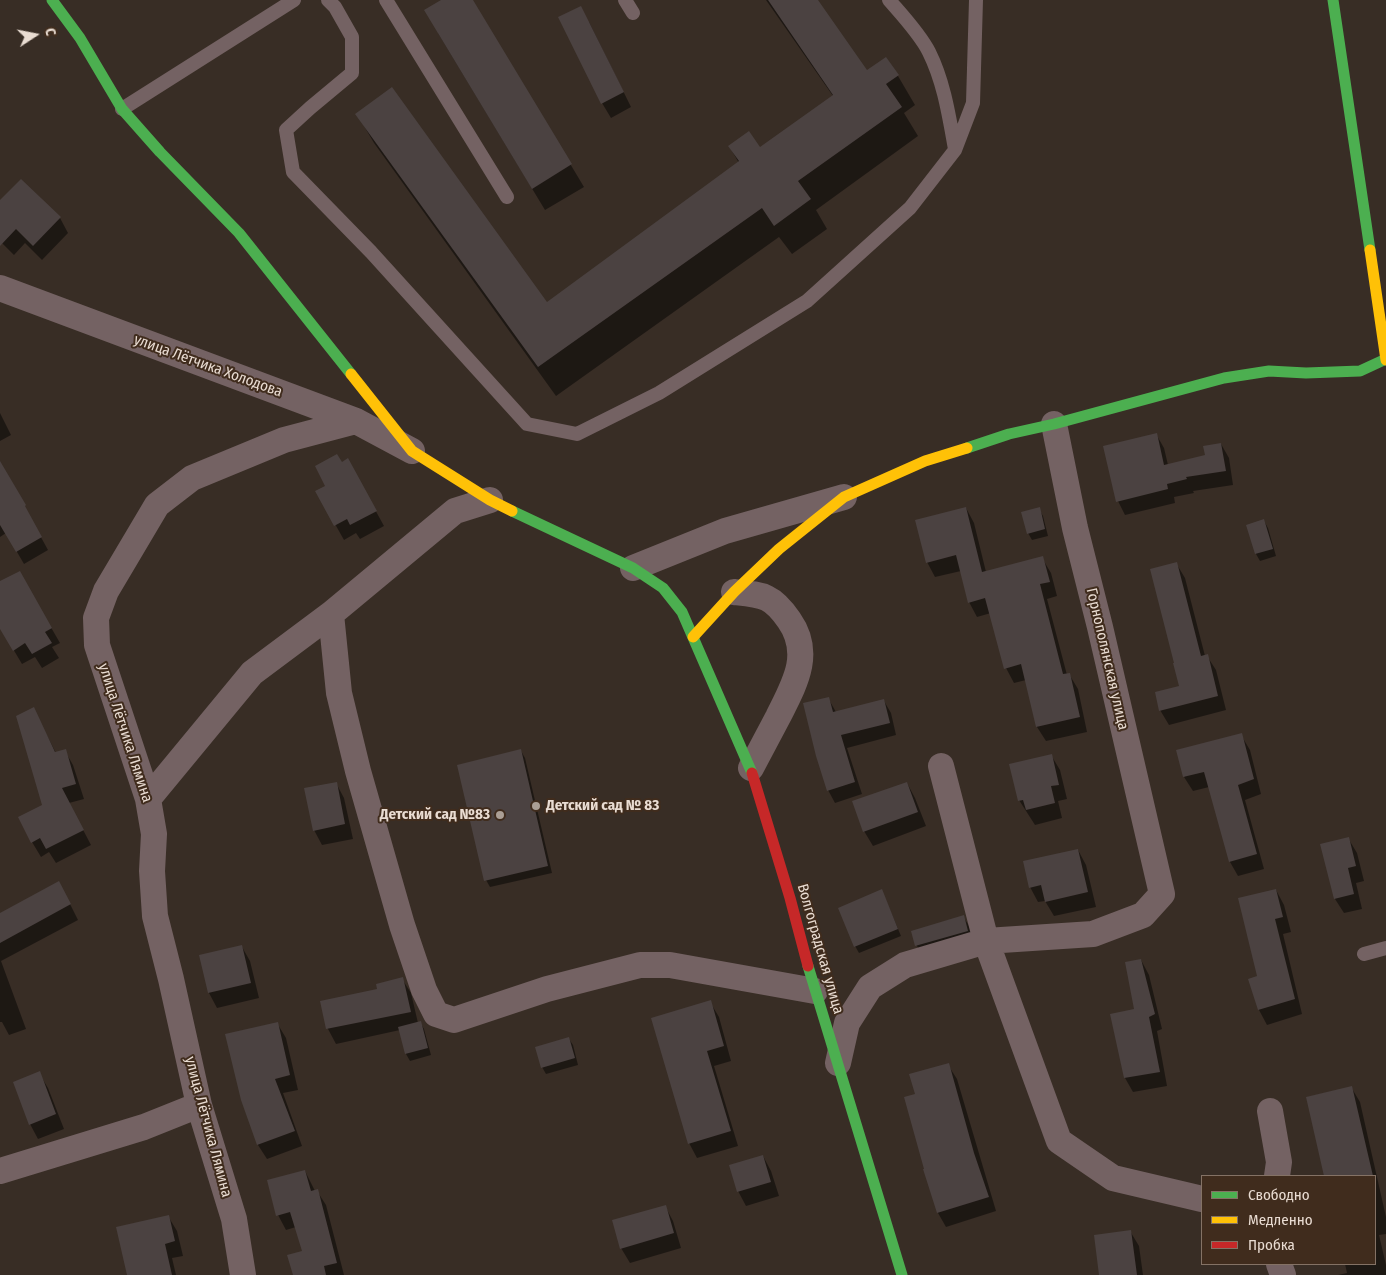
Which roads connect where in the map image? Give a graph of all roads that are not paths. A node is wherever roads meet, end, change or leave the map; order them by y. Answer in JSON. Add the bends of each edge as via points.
{"nodes":[{"id":1,"x":52,"y":0,"type":"edge"},
{"id":2,"x":294,"y":0,"type":"edge"},
{"id":3,"x":328,"y":0,"type":"edge"},
{"id":4,"x":386,"y":0,"type":"edge"},
{"id":5,"x":625,"y":0,"type":"edge"},
{"id":6,"x":889,"y":0,"type":"edge"},
{"id":7,"x":976,"y":0,"type":"edge"},
{"id":8,"x":1333,"y":0,"type":"edge"},
{"id":9,"x":633,"y":13,"type":"dead end"},
{"id":10,"x":122,"y":108,"type":"junction"},
{"id":11,"x":955,"y":150,"type":"junction"},
{"id":12,"x":507,"y":197,"type":"dead end"},
{"id":13,"x":0,"y":288,"type":"edge"},
{"id":14,"x":1386,"y":360,"type":"edge"},
{"id":15,"x":356,"y":420,"type":"junction"},
{"id":16,"x":1054,"y":424,"type":"junction"},
{"id":17,"x":412,"y":451,"type":"junction"},
{"id":18,"x":844,"y":497,"type":"junction"},
{"id":19,"x":490,"y":500,"type":"junction"},
{"id":20,"x":633,"y":568,"type":"junction"},
{"id":21,"x":734,"y":592,"type":"junction"},
{"id":22,"x":331,"y":614,"type":"junction"},
{"id":23,"x":693,"y":637,"type":"junction"},
{"id":24,"x":941,"y":766,"type":"dead end"},
{"id":25,"x":751,"y":768,"type":"junction"},
{"id":26,"x":148,"y":799,"type":"junction"},
{"id":27,"x":986,"y":940,"type":"junction"},
{"id":28,"x":1386,"y":948,"type":"edge"},
{"id":29,"x":1364,"y":954,"type":"dead end"},
{"id":30,"x":815,"y":991,"type":"junction"},
{"id":31,"x":838,"y":1063,"type":"junction"},
{"id":32,"x":199,"y":1105,"type":"junction"},
{"id":33,"x":1270,"y":1111,"type":"dead end"},
{"id":34,"x":0,"y":1171,"type":"edge"},
{"id":35,"x":1277,"y":1175,"type":"edge"},
{"id":36,"x":1201,"y":1200,"type":"edge"},
{"id":37,"x":243,"y":1275,"type":"edge"},
{"id":38,"x":902,"y":1275,"type":"edge"}],
"edges":[{"from":1,"to":10,"type":"street","name":"Волгоградская улица","via":[[80,38]]},
{"from":2,"to":10,"type":"lane"},
{"from":3,"to":11,"type":"lane","via":[[352,37],[352,73],[286,130],[293,172],[371,252],[527,424],[577,434],[659,392],[806,301],[910,208]]},
{"from":4,"to":12,"type":"lane"},
{"from":5,"to":9,"type":"lane"},
{"from":6,"to":11,"type":"lane","via":[[929,51],[943,87]]},
{"from":7,"to":11,"type":"lane","via":[[973,103]]},
{"from":8,"to":14,"type":"street"},
{"from":10,"to":17,"type":"street","name":"Волгоградская улица","via":[[239,233]]},
{"from":13,"to":15,"type":"street","name":"улица Лётчика Холодова"},
{"from":14,"to":16,"type":"street","via":[[1360,371],[1269,371],[1224,378]]},
{"from":15,"to":17,"type":"street","name":"улица Лётчика Холодова"},
{"from":15,"to":26,"type":"street","name":"улица Лётчика Лямина","via":[[284,440],[192,478],[157,505],[106,591],[96,618],[97,644]]},
{"from":16,"to":18,"type":"street","via":[[1009,434],[925,461]]},
{"from":16,"to":27,"type":"street","name":"Горнополянская улица","via":[[1075,528],[1162,894],[1143,915],[1093,934]]},
{"from":17,"to":19,"type":"street","name":"Волгоградская улица"},
{"from":18,"to":20,"type":"street","via":[[725,531]]},
{"from":18,"to":21,"type":"street","via":[[779,549]]},
{"from":19,"to":20,"type":"street","name":"Волгоградская улица"},
{"from":19,"to":22,"type":"street","via":[[455,511]]},
{"from":20,"to":23,"type":"street","name":"Волгоградская улица","via":[[663,588],[682,612]]},
{"from":21,"to":23,"type":"street"},
{"from":21,"to":25,"type":"street","via":[[761,595],[779,605],[795,628],[801,655],[797,681]]},
{"from":22,"to":26,"type":"street","via":[[252,673]]},
{"from":22,"to":30,"type":"street","via":[[339,693],[358,771],[412,953],[436,1014],[454,1020],[547,989],[640,965],[670,965]]},
{"from":23,"to":25,"type":"street","name":"Волгоградская улица"},
{"from":24,"to":27,"type":"street"},
{"from":25,"to":30,"type":"street","name":"Волгоградская улица"},
{"from":26,"to":32,"type":"street","name":"улица Лётчика Лямина","via":[[154,834],[155,916]]},
{"from":27,"to":31,"type":"street","via":[[905,965],[870,987],[847,1023]]},
{"from":27,"to":36,"type":"street","via":[[1059,1141],[1113,1178]]},
{"from":28,"to":29,"type":"lane"},
{"from":30,"to":31,"type":"street","name":"Волгоградская улица"},
{"from":31,"to":38,"type":"street","name":"Волгоградская улица"},
{"from":32,"to":34,"type":"street","via":[[144,1127]]},
{"from":32,"to":37,"type":"street","name":"улица Лётчика Лямина","via":[[234,1219]]},
{"from":33,"to":35,"type":"street","via":[[1279,1162]]}]}
